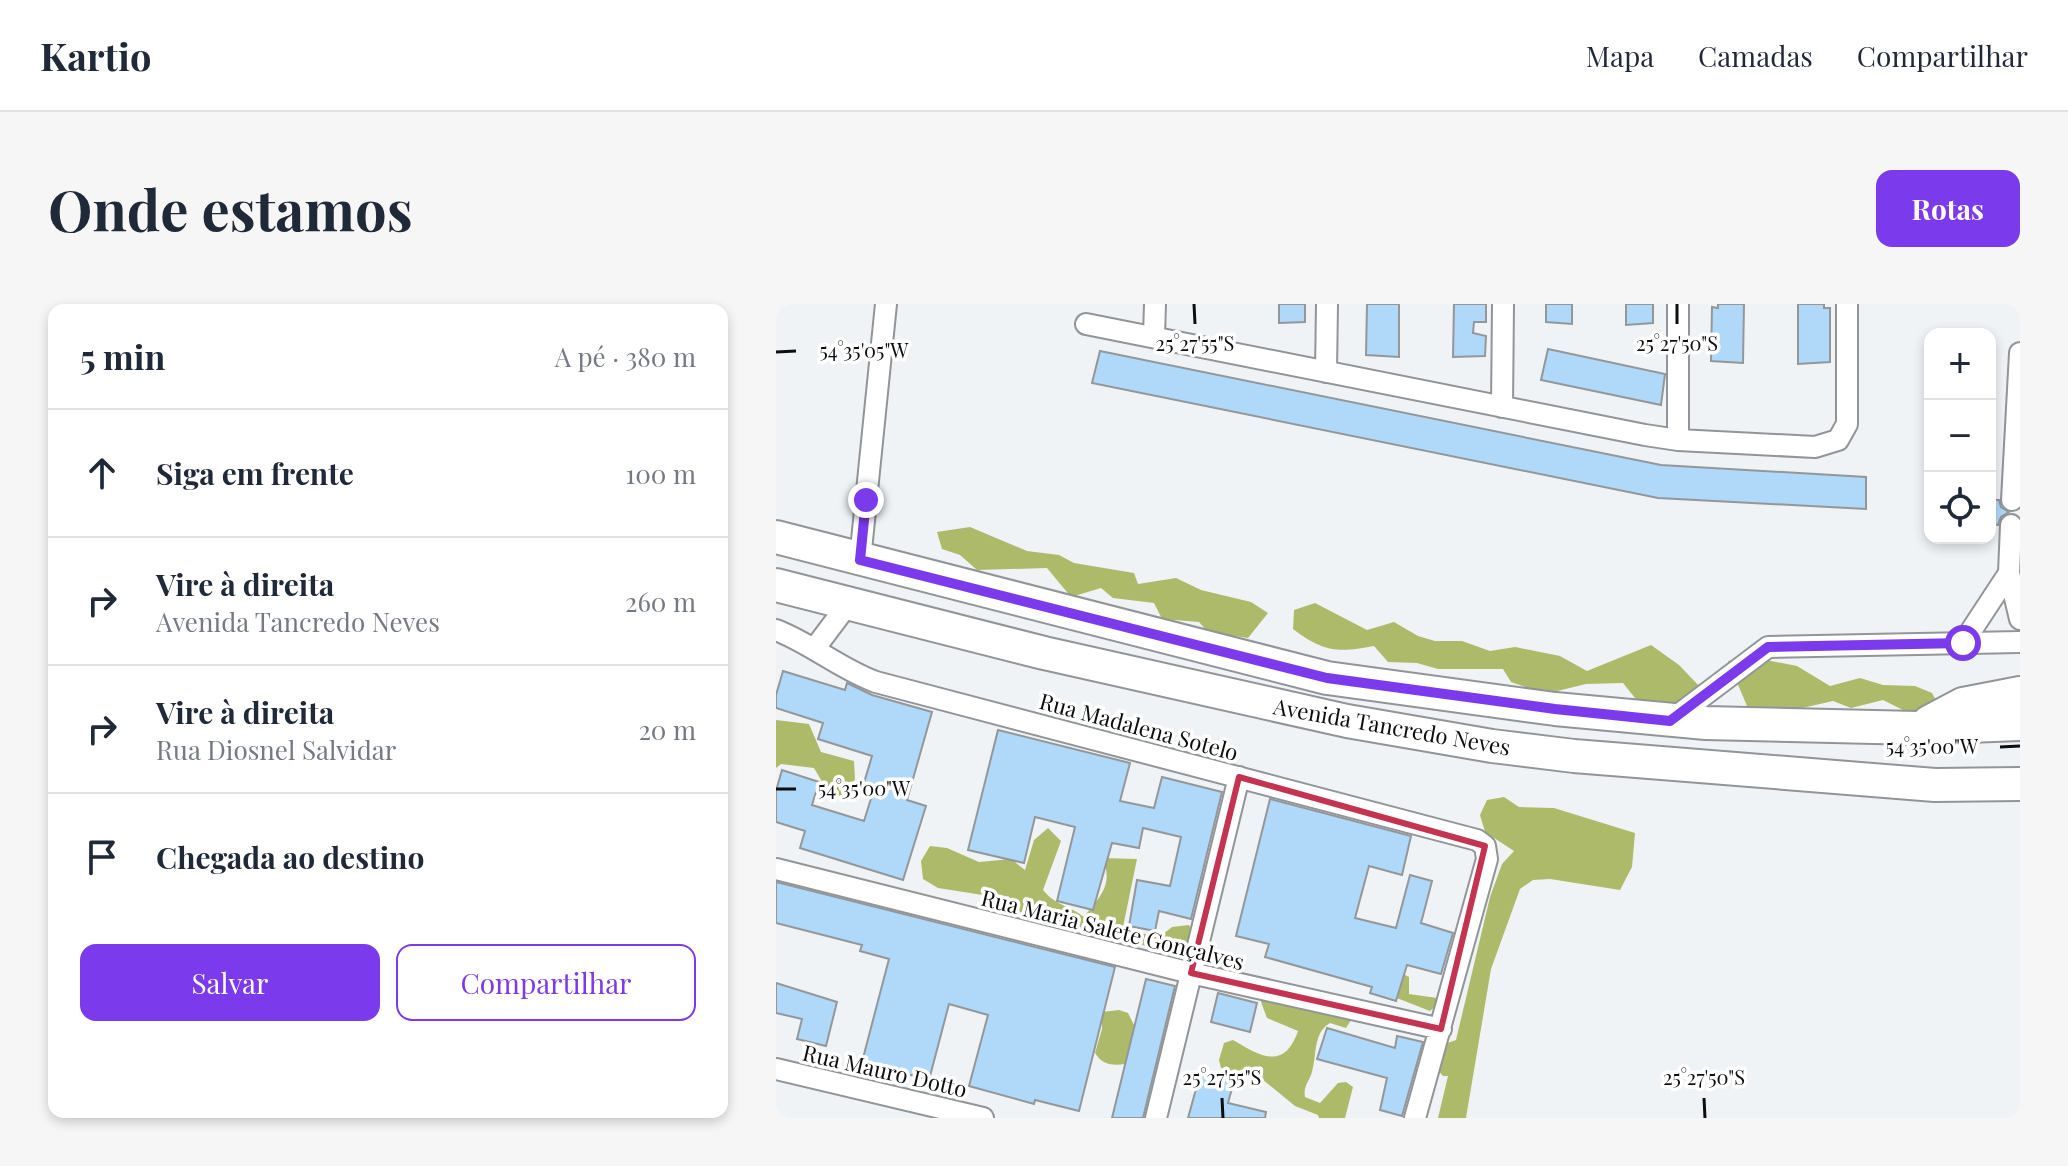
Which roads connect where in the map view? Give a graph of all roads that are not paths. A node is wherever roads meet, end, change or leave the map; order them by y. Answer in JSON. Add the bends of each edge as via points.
{"nodes":[{"id":1,"x":886,"y":304,"type":"edge"},
{"id":2,"x":1155,"y":304,"type":"edge"},
{"id":3,"x":1327,"y":304,"type":"edge"},
{"id":4,"x":1503,"y":304,"type":"edge"},
{"id":5,"x":1678,"y":304,"type":"edge"},
{"id":6,"x":1847,"y":304,"type":"edge"},
{"id":7,"x":1086,"y":324,"type":"dead end"},
{"id":8,"x":1154,"y":336,"type":"junction"},
{"id":9,"x":2020,"y":353,"type":"edge"},
{"id":10,"x":1326,"y":372,"type":"junction"},
{"id":11,"x":1502,"y":407,"type":"junction"},
{"id":12,"x":1678,"y":440,"type":"junction"},
{"id":13,"x":2012,"y":500,"type":"dead end"},
{"id":14,"x":2011,"y":525,"type":"dead end"},
{"id":15,"x":776,"y":537,"type":"edge"},
{"id":16,"x":860,"y":560,"type":"junction"},
{"id":17,"x":2009,"y":573,"type":"junction"},
{"id":18,"x":776,"y":585,"type":"edge"},
{"id":19,"x":848,"y":604,"type":"junction"},
{"id":20,"x":2020,"y":619,"type":"edge"},
{"id":21,"x":777,"y":631,"type":"edge"},
{"id":22,"x":2020,"y":642,"type":"edge"},
{"id":23,"x":1963,"y":643,"type":"junction"},
{"id":24,"x":815,"y":648,"type":"junction"},
{"id":25,"x":2020,"y":693,"type":"edge"},
{"id":26,"x":1670,"y":721,"type":"junction"},
{"id":27,"x":2020,"y":724,"type":"edge"},
{"id":28,"x":1917,"y":728,"type":"junction"},
{"id":29,"x":1239,"y":777,"type":"junction"},
{"id":30,"x":2020,"y":784,"type":"edge"},
{"id":31,"x":1935,"y":785,"type":"junction"},
{"id":32,"x":2020,"y":808,"type":"edge"},
{"id":33,"x":776,"y":869,"type":"edge"},
{"id":34,"x":1191,"y":973,"type":"junction"},
{"id":35,"x":1441,"y":1029,"type":"junction"},
{"id":36,"x":776,"y":1069,"type":"edge"},
{"id":37,"x":983,"y":1118,"type":"edge"},
{"id":38,"x":1156,"y":1118,"type":"edge"},
{"id":39,"x":1415,"y":1118,"type":"edge"}],
"edges":[{"from":1,"to":16,"type":"street"},
{"from":2,"to":8,"type":"street"},
{"from":3,"to":10,"type":"street"},
{"from":4,"to":11,"type":"street"},
{"from":5,"to":12,"type":"street"},
{"from":6,"to":12,"type":"street","via":[[1847,424],[1838,440],[1815,447]]},
{"from":7,"to":8,"type":"street"},
{"from":8,"to":10,"type":"street"},
{"from":9,"to":13,"type":"street"},
{"from":10,"to":11,"type":"street"},
{"from":11,"to":12,"type":"street"},
{"from":14,"to":17,"type":"street"},
{"from":15,"to":16,"type":"main road","name":"Avenida Tancredo Neves"},
{"from":16,"to":26,"type":"main road","name":"Avenida Tancredo Neves","via":[[1327,678]]},
{"from":17,"to":20,"type":"street"},
{"from":17,"to":23,"type":"street"},
{"from":18,"to":19,"type":"main road","name":"Avenida Tancredo Neves"},
{"from":19,"to":24,"type":"street"},
{"from":19,"to":31,"type":"main road","name":"Avenida Tancredo Neves","via":[[1347,721],[1492,746]]},
{"from":21,"to":24,"type":"street","name":"Rua Madalena Sotelo"},
{"from":22,"to":23,"type":"street"},
{"from":23,"to":26,"type":"street","via":[[1768,647]]},
{"from":24,"to":29,"type":"street","name":"Rua Madalena Sotelo","via":[[849,672],[876,682]]},
{"from":25,"to":28,"type":"main road","via":[[1963,704]]},
{"from":26,"to":28,"type":"main road","name":"Avenida Tancredo Neves"},
{"from":27,"to":28,"type":"main road","name":"Avenida Tancredo Neves"},
{"from":29,"to":34,"type":"street"},
{"from":29,"to":35,"type":"street","name":"Rua Madalena Sotelo","via":[[1485,846],[1487,859]]},
{"from":30,"to":31,"type":"main road","name":"Avenida Tancredo Neves"},
{"from":31,"to":32,"type":"main road"},
{"from":33,"to":34,"type":"street","name":"Rua Maria Salete Gonçalves"},
{"from":34,"to":35,"type":"street","name":"Rua Maria Salete Gonçalves"},
{"from":34,"to":38,"type":"street"},
{"from":35,"to":39,"type":"street"},
{"from":36,"to":37,"type":"street","name":"Rua Mauro Dotto"}]}
